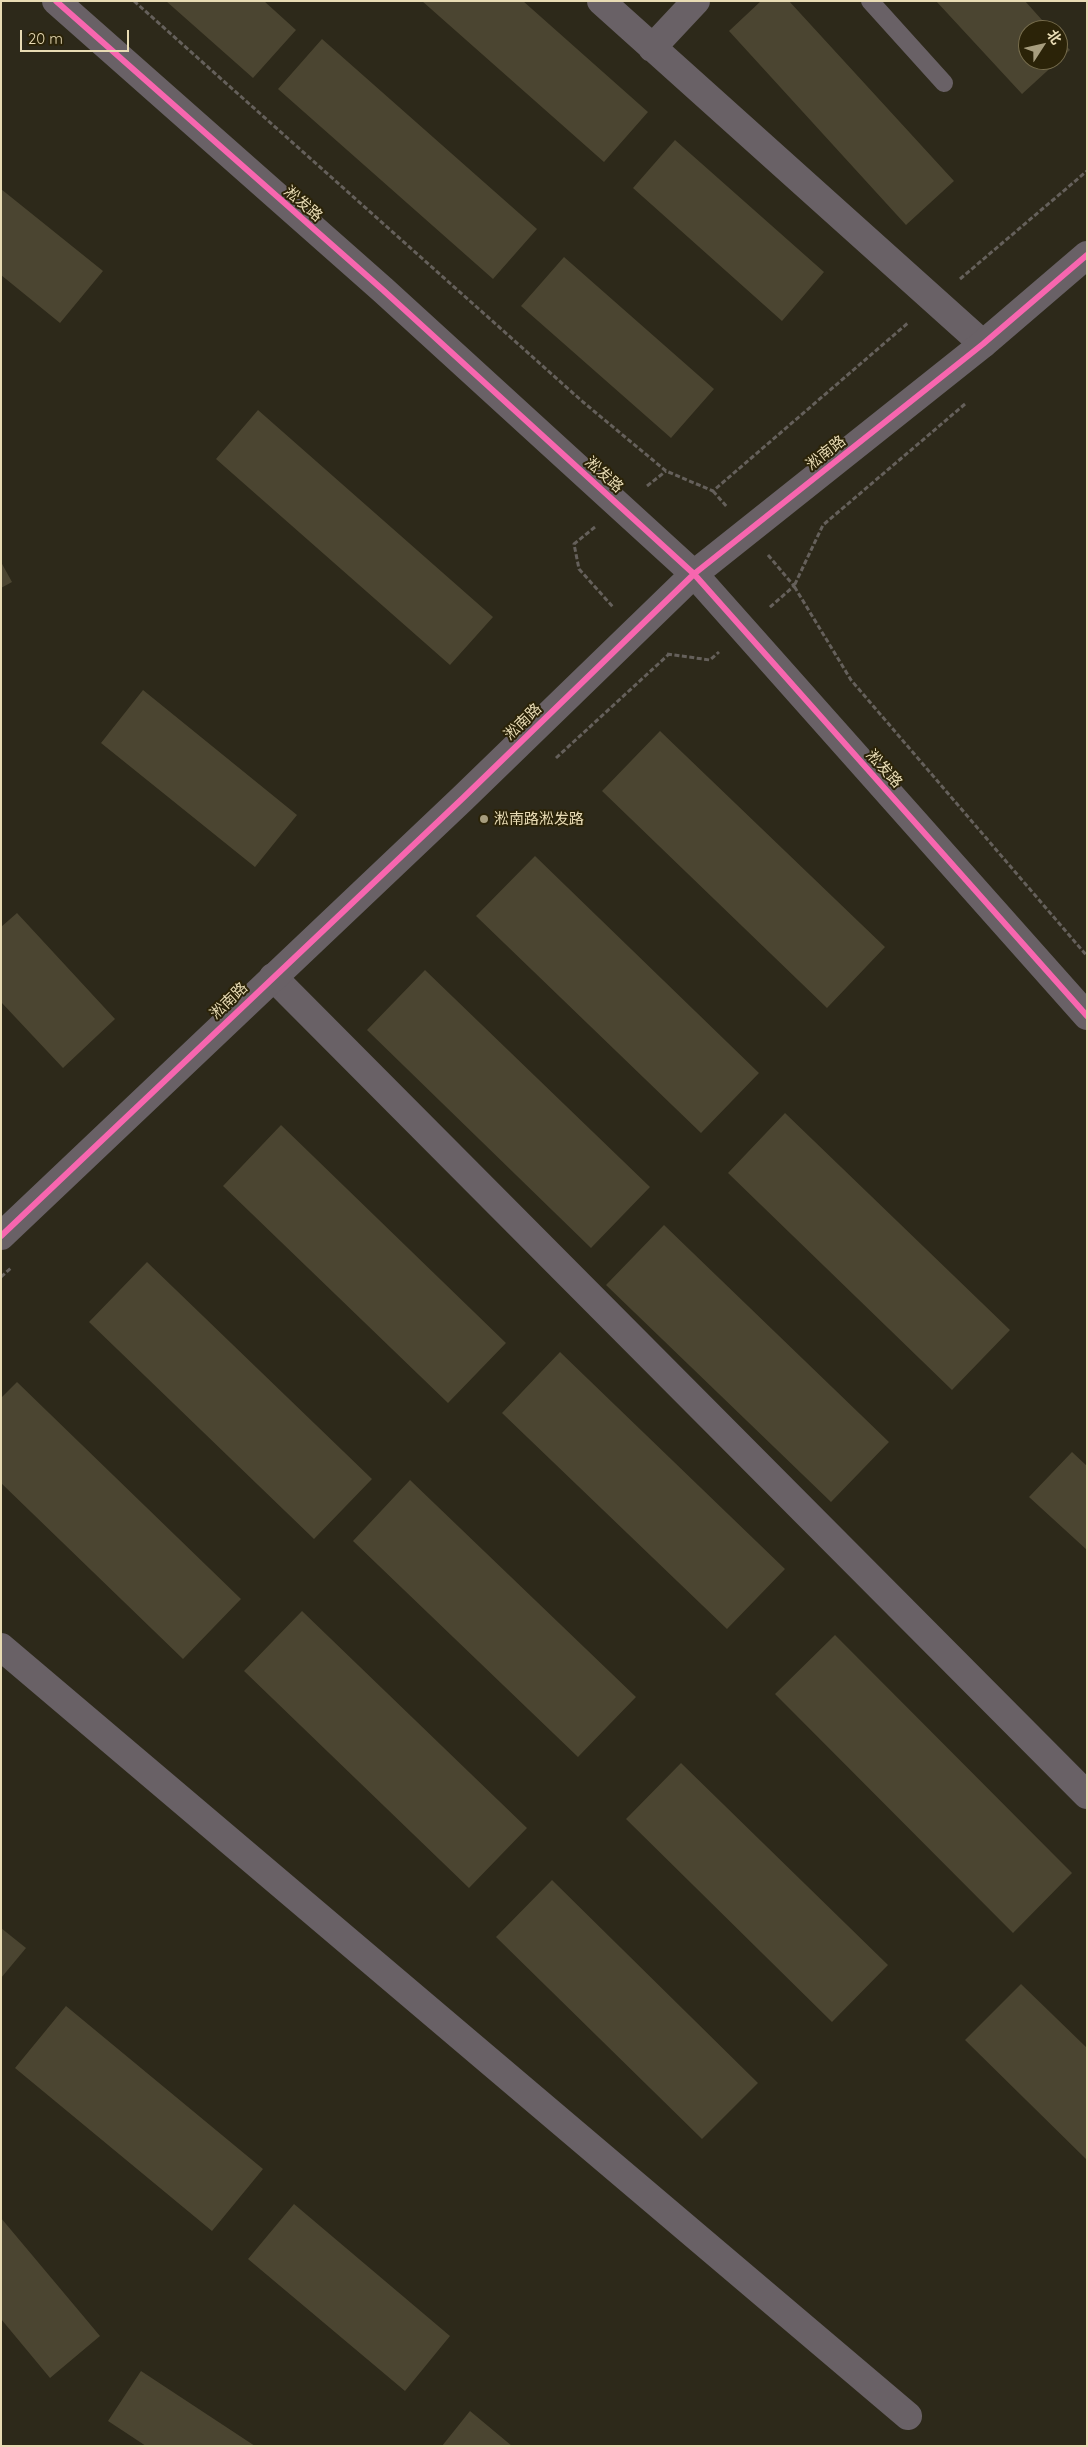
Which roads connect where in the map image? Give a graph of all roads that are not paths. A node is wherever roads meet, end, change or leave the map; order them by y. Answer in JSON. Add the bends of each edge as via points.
{"nodes":[{"id":1,"x":56,"y":1,"type":"edge"},
{"id":2,"x":601,"y":1,"type":"edge"},
{"id":3,"x":696,"y":1,"type":"edge"},
{"id":4,"x":870,"y":1,"type":"edge"},
{"id":5,"x":652,"y":48,"type":"junction"},
{"id":6,"x":944,"y":83,"type":"dead end"},
{"id":7,"x":1087,"y":255,"type":"edge"},
{"id":8,"x":983,"y":344,"type":"junction"},
{"id":9,"x":694,"y":574,"type":"junction"},
{"id":10,"x":273,"y":977,"type":"junction"},
{"id":11,"x":1083,"y":1004,"type":"edge"},
{"id":12,"x":1,"y":1236,"type":"edge"},
{"id":13,"x":1,"y":1648,"type":"edge"},
{"id":14,"x":1087,"y":1795,"type":"edge"},
{"id":15,"x":908,"y":2416,"type":"dead end"}],
"edges":[{"from":1,"to":9,"type":"street","name":"淞发路","via":[[390,297]]},
{"from":2,"to":5,"type":"street"},
{"from":3,"to":5,"type":"street"},
{"from":4,"to":6,"type":"lane"},
{"from":5,"to":8,"type":"street"},
{"from":7,"to":8,"type":"street","name":"淞南路"},
{"from":8,"to":9,"type":"street","name":"淞南路"},
{"from":9,"to":10,"type":"street","name":"淞南路"},
{"from":9,"to":11,"type":"street","name":"淞发路"},
{"from":10,"to":12,"type":"street","name":"淞南路"},
{"from":10,"to":14,"type":"street"},
{"from":13,"to":15,"type":"street"}]}
